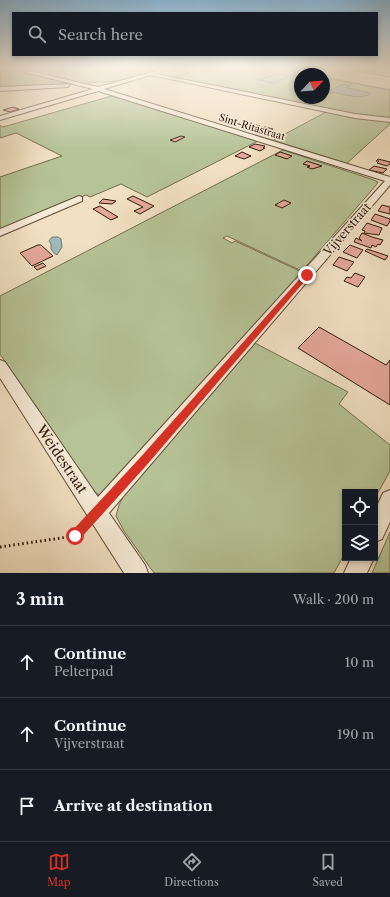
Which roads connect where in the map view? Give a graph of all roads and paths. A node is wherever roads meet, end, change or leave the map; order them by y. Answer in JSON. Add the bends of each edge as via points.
{"nodes":[{"id":1,"x":76,"y":96,"type":"edge"},
{"id":2,"x":121,"y":96,"type":"edge"},
{"id":3,"x":257,"y":96,"type":"edge"},
{"id":4,"x":0,"y":118,"type":"edge"},
{"id":5,"x":390,"y":120,"type":"edge"},
{"id":6,"x":390,"y":180,"type":"edge"},
{"id":7,"x":79,"y":199,"type":"dead end"},
{"id":8,"x":0,"y":233,"type":"edge"},
{"id":9,"x":0,"y":366,"type":"edge"},
{"id":10,"x":390,"y":500,"type":"edge"},
{"id":11,"x":97,"y":512,"type":"junction"},
{"id":12,"x":378,"y":526,"type":"edge"},
{"id":13,"x":0,"y":547,"type":"edge"},
{"id":14,"x":362,"y":561,"type":"edge"},
{"id":15,"x":137,"y":573,"type":"edge"},
{"id":16,"x":356,"y":573,"type":"edge"}],
"edges":[{"from":1,"to":4,"type":"street"},
{"from":2,"to":6,"type":"street","name":"Sint-Ritastraat"},
{"from":3,"to":5,"type":"street","via":[[355,116]]},
{"from":6,"to":11,"type":"street","name":"Vijverstraat"},
{"from":7,"to":8,"type":"street"},
{"from":9,"to":11,"type":"street","name":"Weidestraat"},
{"from":10,"to":12,"type":"street"},
{"from":11,"to":13,"type":"path","via":[[75,536]]},
{"from":11,"to":15,"type":"street","name":"Weidestraat"},
{"from":14,"to":16,"type":"street"}]}
